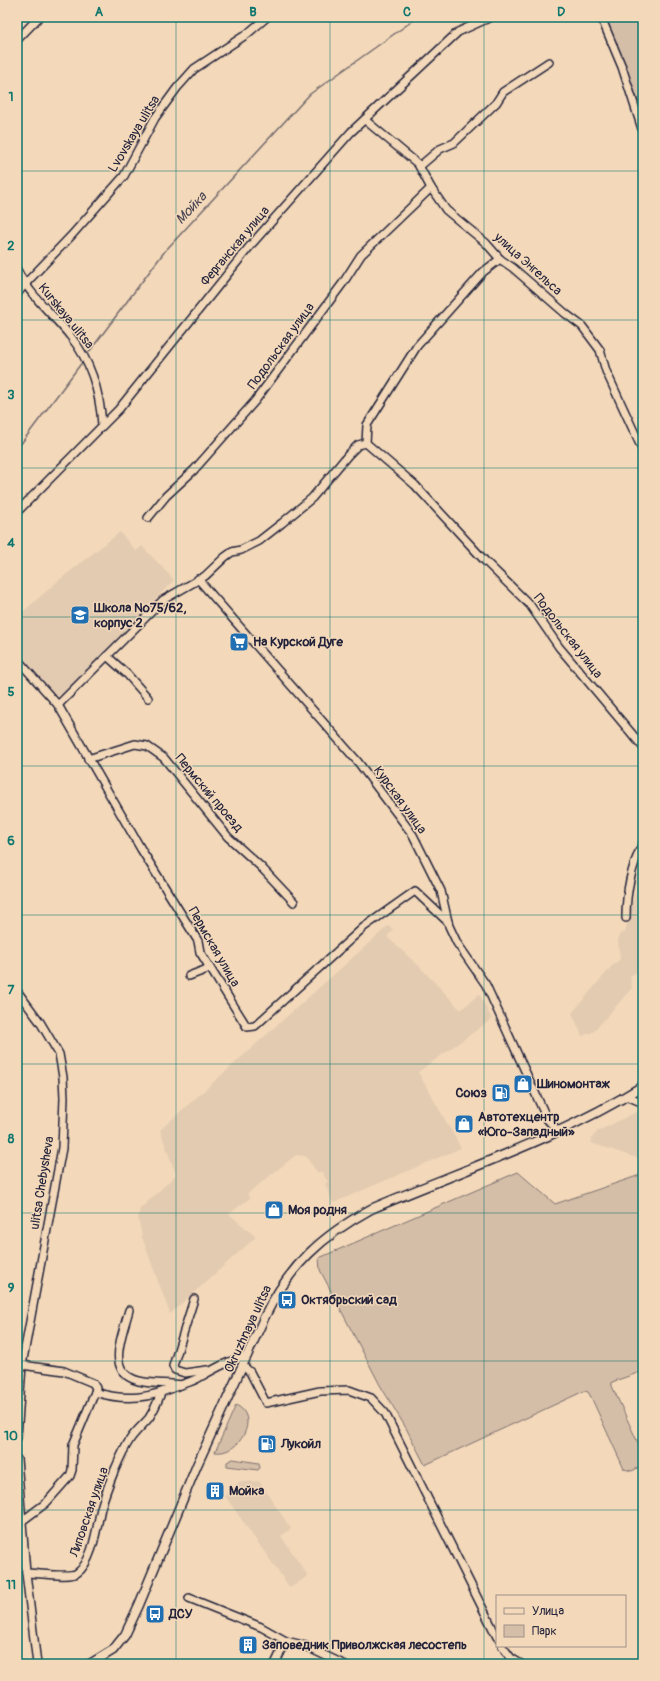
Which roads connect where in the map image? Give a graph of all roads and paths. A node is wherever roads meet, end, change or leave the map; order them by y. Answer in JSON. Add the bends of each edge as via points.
{"nodes":[{"id":1,"x":39,"y":17,"type":"edge"},
{"id":2,"x":267,"y":17,"type":"edge"},
{"id":3,"x":491,"y":17,"type":"edge"},
{"id":4,"x":601,"y":17,"type":"edge"},
{"id":5,"x":17,"y":40,"type":"edge"},
{"id":6,"x":550,"y":62,"type":"dead end"},
{"id":7,"x":365,"y":120,"type":"junction"},
{"id":8,"x":643,"y":132,"type":"edge"},
{"id":9,"x":420,"y":166,"type":"junction"},
{"id":10,"x":431,"y":188,"type":"junction"},
{"id":11,"x":500,"y":259,"type":"junction"},
{"id":12,"x":17,"y":270,"type":"edge"},
{"id":13,"x":24,"y":284,"type":"junction"},
{"id":14,"x":17,"y":294,"type":"edge"},
{"id":15,"x":102,"y":425,"type":"junction"},
{"id":16,"x":366,"y":443,"type":"junction"},
{"id":17,"x":643,"y":451,"type":"edge"},
{"id":18,"x":17,"y":512,"type":"edge"},
{"id":19,"x":148,"y":518,"type":"dead end"},
{"id":20,"x":198,"y":579,"type":"junction"},
{"id":21,"x":107,"y":656,"type":"junction"},
{"id":22,"x":17,"y":659,"type":"edge"},
{"id":23,"x":148,"y":698,"type":"dead end"},
{"id":24,"x":58,"y":705,"type":"junction"},
{"id":25,"x":643,"y":747,"type":"edge"},
{"id":26,"x":88,"y":759,"type":"junction"},
{"id":27,"x":643,"y":843,"type":"edge"},
{"id":28,"x":294,"y":902,"type":"dead end"},
{"id":29,"x":626,"y":918,"type":"dead end"},
{"id":30,"x":448,"y":922,"type":"junction"},
{"id":31,"x":210,"y":968,"type":"junction"},
{"id":32,"x":189,"y":976,"type":"dead end"},
{"id":33,"x":17,"y":991,"type":"edge"},
{"id":34,"x":643,"y":1086,"type":"edge"},
{"id":35,"x":626,"y":1096,"type":"junction"},
{"id":36,"x":643,"y":1103,"type":"edge"},
{"id":37,"x":559,"y":1132,"type":"junction"},
{"id":38,"x":194,"y":1299,"type":"dead end"},
{"id":39,"x":129,"y":1310,"type":"dead end"},
{"id":40,"x":247,"y":1356,"type":"junction"},
{"id":41,"x":22,"y":1365,"type":"junction"},
{"id":42,"x":243,"y":1366,"type":"junction"},
{"id":43,"x":211,"y":1370,"type":"junction"},
{"id":44,"x":182,"y":1384,"type":"junction"},
{"id":45,"x":95,"y":1392,"type":"junction"},
{"id":46,"x":162,"y":1393,"type":"junction"},
{"id":47,"x":17,"y":1438,"type":"edge"},
{"id":48,"x":17,"y":1459,"type":"edge"},
{"id":49,"x":22,"y":1521,"type":"junction"},
{"id":50,"x":26,"y":1573,"type":"junction"},
{"id":51,"x":189,"y":1598,"type":"dead end"},
{"id":52,"x":496,"y":1635,"type":"edge"},
{"id":53,"x":286,"y":1641,"type":"junction"},
{"id":54,"x":503,"y":1647,"type":"edge"},
{"id":55,"x":93,"y":1663,"type":"edge"},
{"id":56,"x":37,"y":1664,"type":"edge"},
{"id":57,"x":104,"y":1664,"type":"edge"},
{"id":58,"x":275,"y":1664,"type":"edge"},
{"id":59,"x":343,"y":1664,"type":"edge"},
{"id":60,"x":521,"y":1664,"type":"edge"}],
"edges":[{"from":1,"to":5,"type":"street"},
{"from":2,"to":13,"type":"street","name":"Lvovskaya ulitsa","via":[[247,34],[194,69],[155,118],[124,176]]},
{"from":3,"to":7,"type":"street","name":"Ферганская улица","via":[[458,32]]},
{"from":4,"to":8,"type":"street","via":[[622,66]]},
{"from":6,"to":9,"type":"street","via":[[503,92],[496,103],[454,144],[440,149]]},
{"from":7,"to":9,"type":"street","name":"улица Энгельса"},
{"from":7,"to":15,"type":"street","name":"Ферганская улица","via":[[351,132],[250,246],[119,409]]},
{"from":9,"to":10,"type":"street","name":"улица Энгельса"},
{"from":10,"to":11,"type":"street","name":"улица Энгельса","via":[[446,210],[486,242]]},
{"from":10,"to":19,"type":"street","name":"Подольская улица","via":[[361,255],[255,401]]},
{"from":11,"to":16,"type":"street","via":[[483,272],[417,346],[367,425]]},
{"from":11,"to":17,"type":"street","name":"улица Энгельса","via":[[582,326],[600,350],[606,371]]},
{"from":12,"to":13,"type":"street","name":"Kurskaya ulitsa"},
{"from":13,"to":14,"type":"street","name":"Lvovskaya ulitsa"},
{"from":13,"to":15,"type":"street","name":"Kurskaya ulitsa","via":[[71,337],[86,361],[98,393]]},
{"from":15,"to":18,"type":"street","name":"Ферганская улица"},
{"from":16,"to":20,"type":"street","via":[[358,445],[312,498],[282,523],[259,541],[228,554],[205,576]]},
{"from":16,"to":25,"type":"street","name":"Подольская улица","via":[[415,485],[485,561],[530,605],[559,647]]},
{"from":20,"to":21,"type":"street","via":[[163,600]]},
{"from":20,"to":30,"type":"street","name":"Курская улица","via":[[358,762],[413,835],[441,891]]},
{"from":21,"to":23,"type":"street"},
{"from":21,"to":24,"type":"street"},
{"from":22,"to":24,"type":"street","name":"Пермская улица"},
{"from":24,"to":26,"type":"street","name":"Пермская улица"},
{"from":26,"to":28,"type":"street","name":"Пермский проезд","via":[[135,744],[153,749],[169,764],[228,837]]},
{"from":26,"to":31,"type":"street","name":"Пермская улица","via":[[198,941],[200,952]]},
{"from":27,"to":29,"type":"street","via":[[629,879]]},
{"from":30,"to":31,"type":"street","name":"Пермская улица","via":[[416,890],[364,927],[255,1026],[247,1027]]},
{"from":30,"to":37,"type":"street","name":"Курская улица","via":[[457,942],[486,985],[547,1120]]},
{"from":31,"to":32,"type":"street"},
{"from":33,"to":41,"type":"street","name":"ulitsa Chebysheva","via":[[59,1054],[64,1098],[62,1148]]},
{"from":34,"to":35,"type":"main road","name":"Okruzhnaya ulitsa"},
{"from":35,"to":36,"type":"street"},
{"from":35,"to":37,"type":"main road","name":"Okruzhnaya ulitsa"},
{"from":37,"to":40,"type":"main road","name":"Okruzhnaya ulitsa","via":[[371,1209],[334,1231],[309,1252],[291,1272],[274,1297]]},
{"from":38,"to":43,"type":"street","via":[[173,1366],[175,1370],[185,1373]]},
{"from":39,"to":44,"type":"street","via":[[119,1355],[122,1372],[145,1382]]},
{"from":40,"to":42,"type":"main road","name":"Okruzhnaya ulitsa"},
{"from":40,"to":43,"type":"street","via":[[232,1359]]},
{"from":41,"to":45,"type":"street","via":[[64,1371],[93,1383]]},
{"from":41,"to":47,"type":"street","name":"ulitsa Chebysheva"},
{"from":42,"to":52,"type":"street","via":[[250,1372],[266,1402],[320,1391],[349,1390],[371,1398],[385,1412]]},
{"from":42,"to":55,"type":"main road","name":"Okruzhnaya ulitsa","via":[[197,1465],[125,1635],[113,1650]]},
{"from":43,"to":44,"type":"street"},
{"from":44,"to":46,"type":"street"},
{"from":45,"to":46,"type":"street","via":[[115,1397],[138,1398]]},
{"from":45,"to":49,"type":"street","via":[[74,1445],[70,1476],[46,1502]]},
{"from":46,"to":50,"type":"street","name":"Липовская улица","via":[[150,1416],[123,1452],[104,1502],[91,1552],[80,1571],[68,1576]]},
{"from":48,"to":49,"type":"street"},
{"from":49,"to":50,"type":"street"},
{"from":50,"to":56,"type":"street"},
{"from":51,"to":53,"type":"street","via":[[262,1627]]},
{"from":53,"to":58,"type":"street"},
{"from":53,"to":59,"type":"street","via":[[303,1645]]},
{"from":54,"to":60,"type":"street","via":[[511,1658]]},
{"from":55,"to":57,"type":"street"}]}
